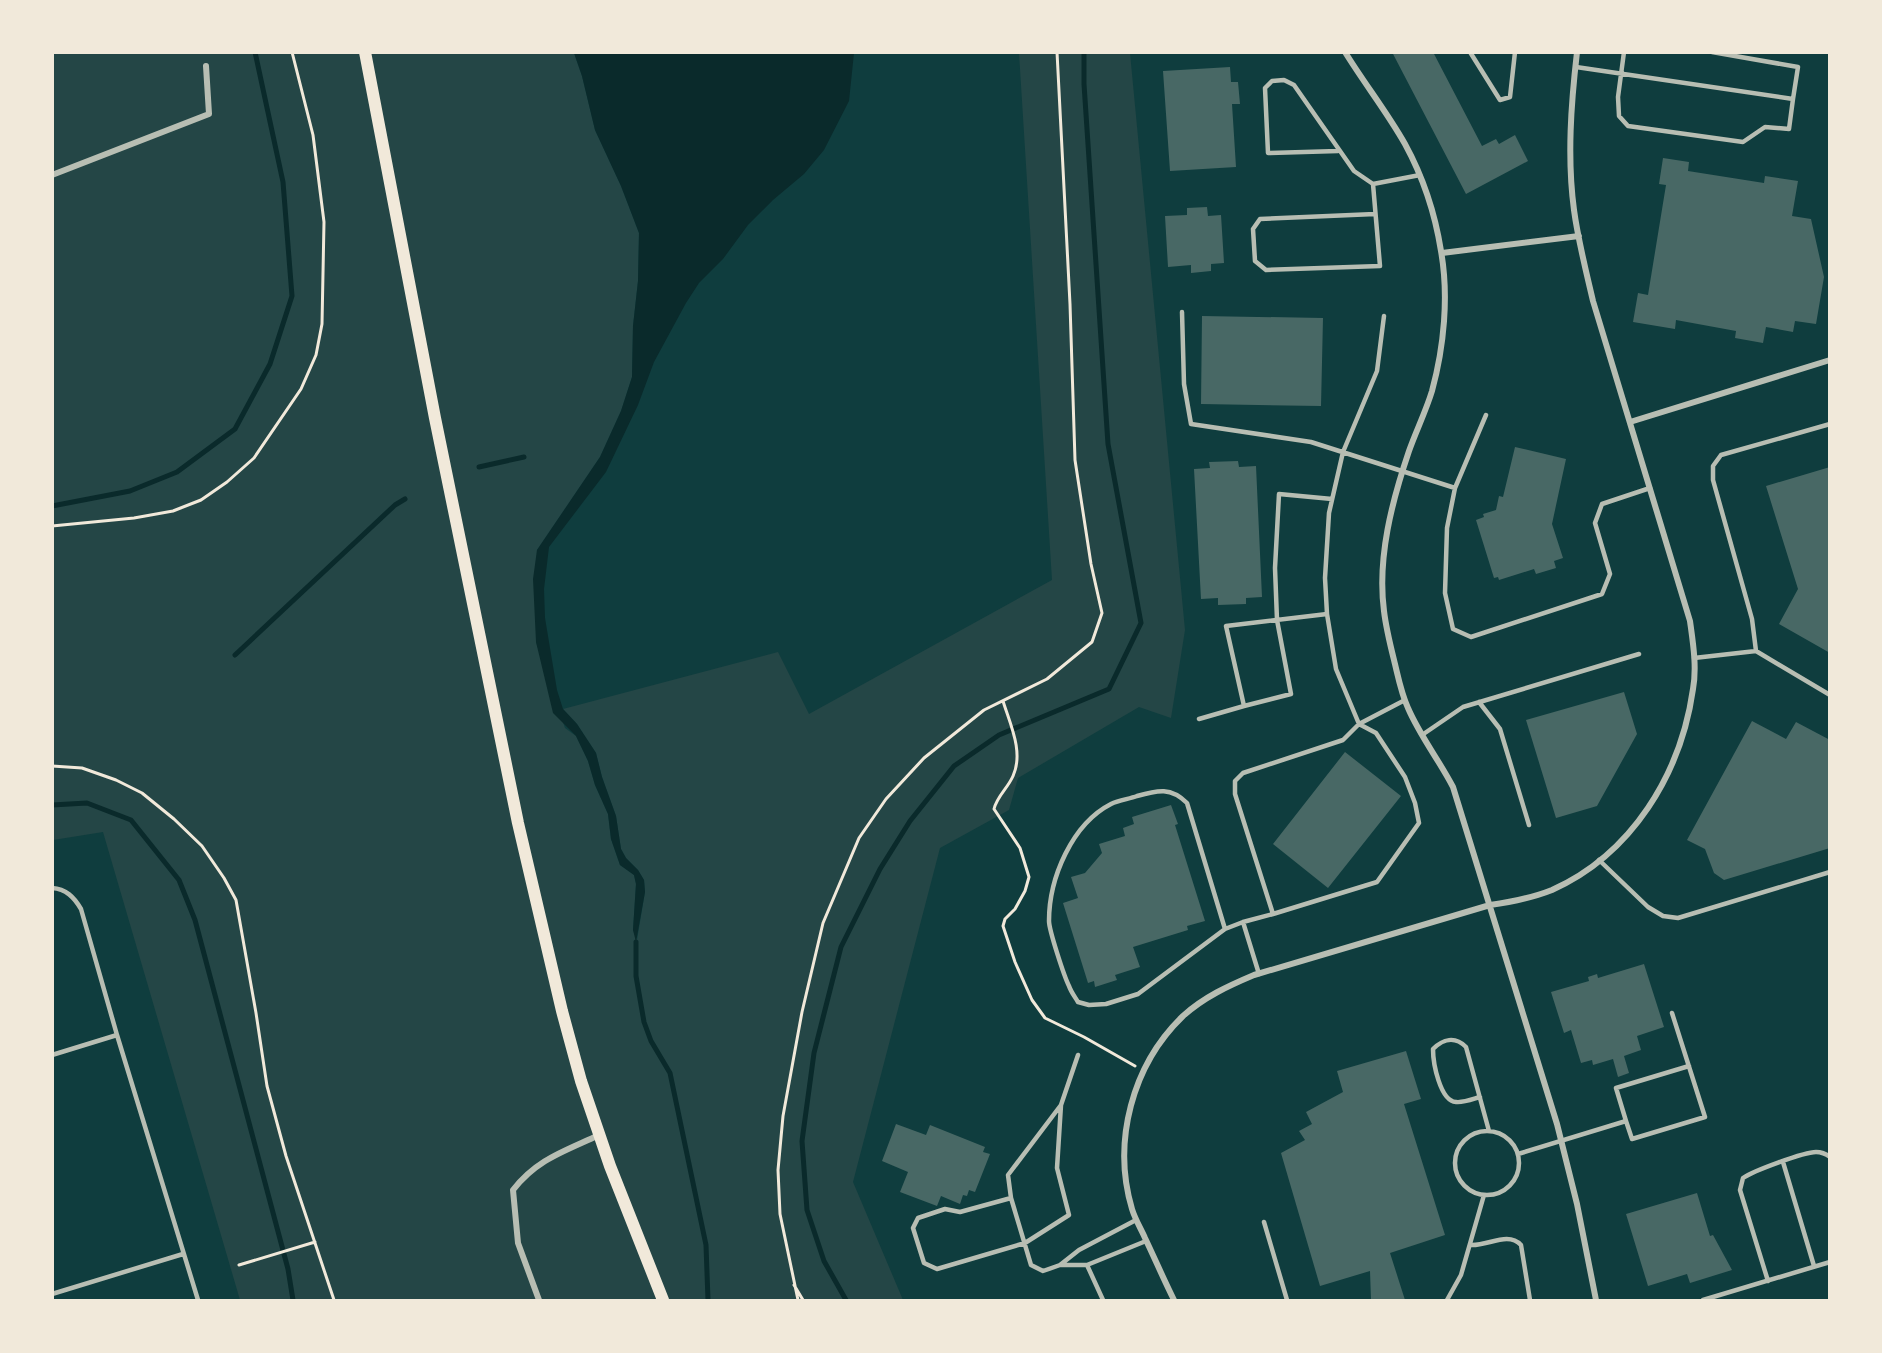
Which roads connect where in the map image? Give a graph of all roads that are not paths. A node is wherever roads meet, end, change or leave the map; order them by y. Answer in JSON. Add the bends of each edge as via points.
{"nodes":[{"id":1,"x":365,"y":52,"type":"edge"},
{"id":2,"x":1345,"y":52,"type":"edge"},
{"id":3,"x":1470,"y":52,"type":"edge"},
{"id":4,"x":1515,"y":52,"type":"edge"},
{"id":5,"x":1577,"y":52,"type":"edge"},
{"id":6,"x":1624,"y":52,"type":"edge"},
{"id":7,"x":1712,"y":52,"type":"edge"},
{"id":8,"x":206,"y":66,"type":"dead end"},
{"id":9,"x":1576,"y":67,"type":"junction"},
{"id":10,"x":1621,"y":73,"type":"junction"},
{"id":11,"x":1793,"y":99,"type":"junction"},
{"id":12,"x":1338,"y":151,"type":"junction"},
{"id":13,"x":1420,"y":175,"type":"junction"},
{"id":14,"x":52,"y":176,"type":"edge"},
{"id":15,"x":1373,"y":184,"type":"junction"},
{"id":16,"x":1376,"y":214,"type":"junction"},
{"id":17,"x":1579,"y":236,"type":"junction"},
{"id":18,"x":1442,"y":253,"type":"junction"},
{"id":19,"x":1182,"y":312,"type":"dead end"},
{"id":20,"x":1384,"y":316,"type":"dead end"},
{"id":21,"x":1830,"y":360,"type":"edge"},
{"id":22,"x":1486,"y":415,"type":"dead end"},
{"id":23,"x":1630,"y":422,"type":"junction"},
{"id":24,"x":1830,"y":424,"type":"edge"},
{"id":25,"x":1342,"y":452,"type":"junction"},
{"id":26,"x":1402,"y":472,"type":"junction"},
{"id":27,"x":1455,"y":488,"type":"junction"},
{"id":28,"x":1650,"y":488,"type":"junction"},
{"id":29,"x":1332,"y":500,"type":"junction"},
{"id":30,"x":1327,"y":614,"type":"junction"},
{"id":31,"x":1277,"y":620,"type":"junction"},
{"id":32,"x":1756,"y":651,"type":"junction"},
{"id":33,"x":1639,"y":654,"type":"dead end"},
{"id":34,"x":1694,"y":658,"type":"junction"},
{"id":35,"x":1830,"y":695,"type":"edge"},
{"id":36,"x":1405,"y":700,"type":"junction"},
{"id":37,"x":1479,"y":702,"type":"junction"},
{"id":38,"x":1244,"y":706,"type":"junction"},
{"id":39,"x":1199,"y":719,"type":"dead end"},
{"id":40,"x":1359,"y":724,"type":"junction"},
{"id":41,"x":1422,"y":735,"type":"junction"},
{"id":42,"x":1529,"y":825,"type":"dead end"},
{"id":43,"x":1599,"y":860,"type":"junction"},
{"id":44,"x":1830,"y":872,"type":"edge"},
{"id":45,"x":52,"y":888,"type":"edge"},
{"id":46,"x":1490,"y":905,"type":"junction"},
{"id":47,"x":1273,"y":914,"type":"junction"},
{"id":48,"x":1243,"y":922,"type":"junction"},
{"id":49,"x":1225,"y":928,"type":"junction"},
{"id":50,"x":1259,"y":974,"type":"junction"},
{"id":51,"x":1672,"y":1013,"type":"dead end"},
{"id":52,"x":117,"y":1035,"type":"junction"},
{"id":53,"x":52,"y":1055,"type":"edge"},
{"id":54,"x":1078,"y":1055,"type":"dead end"},
{"id":55,"x":1689,"y":1066,"type":"junction"},
{"id":56,"x":1480,"y":1097,"type":"junction"},
{"id":57,"x":1061,"y":1105,"type":"junction"},
{"id":58,"x":1626,"y":1121,"type":"junction"},
{"id":59,"x":1489,"y":1131,"type":"junction"},
{"id":60,"x":599,"y":1135,"type":"junction"},
{"id":61,"x":1561,"y":1142,"type":"junction"},
{"id":62,"x":1518,"y":1154,"type":"junction"},
{"id":63,"x":1830,"y":1157,"type":"edge"},
{"id":64,"x":1783,"y":1162,"type":"junction"},
{"id":65,"x":1484,"y":1195,"type":"junction"},
{"id":66,"x":1011,"y":1198,"type":"junction"},
{"id":67,"x":1136,"y":1220,"type":"junction"},
{"id":68,"x":1264,"y":1222,"type":"dead end"},
{"id":69,"x":1146,"y":1241,"type":"junction"},
{"id":70,"x":1025,"y":1243,"type":"junction"},
{"id":71,"x":1471,"y":1245,"type":"junction"},
{"id":72,"x":183,"y":1254,"type":"junction"},
{"id":73,"x":1830,"y":1262,"type":"edge"},
{"id":74,"x":1060,"y":1265,"type":"junction"},
{"id":75,"x":1087,"y":1265,"type":"junction"},
{"id":76,"x":1814,"y":1266,"type":"junction"},
{"id":77,"x":1768,"y":1281,"type":"junction"},
{"id":78,"x":52,"y":1294,"type":"edge"},
{"id":79,"x":198,"y":1300,"type":"edge"},
{"id":80,"x":539,"y":1300,"type":"edge"},
{"id":81,"x":663,"y":1300,"type":"edge"},
{"id":82,"x":1103,"y":1300,"type":"edge"},
{"id":83,"x":1174,"y":1300,"type":"edge"},
{"id":84,"x":1287,"y":1300,"type":"edge"},
{"id":85,"x":1447,"y":1300,"type":"edge"},
{"id":86,"x":1530,"y":1300,"type":"edge"},
{"id":87,"x":1596,"y":1300,"type":"edge"},
{"id":88,"x":1703,"y":1300,"type":"edge"}],
"edges":[{"from":1,"to":60,"type":"main road","via":[[518,823],[562,1011]]},
{"from":2,"to":13,"type":"street"},
{"from":3,"to":4,"type":"lane","via":[[1500,100],[1509,97]]},
{"from":5,"to":9,"type":"street"},
{"from":6,"to":10,"type":"lane"},
{"from":7,"to":11,"type":"lane","via":[[1798,67]]},
{"from":8,"to":14,"type":"street","via":[[209,114]]},
{"from":9,"to":10,"type":"lane"},
{"from":9,"to":17,"type":"street","via":[[1571,157]]},
{"from":10,"to":11,"type":"lane"},
{"from":10,"to":11,"type":"lane","via":[[1619,116],[1628,126],[1743,142],[1765,127],[1789,129]]},
{"from":12,"to":12,"type":"lane","via":[[1294,85],[1284,80],[1272,81],[1265,88],[1268,153]]},
{"from":12,"to":15,"type":"lane","via":[[1354,171]]},
{"from":13,"to":15,"type":"lane"},
{"from":13,"to":18,"type":"street"},
{"from":15,"to":16,"type":"lane"},
{"from":16,"to":16,"type":"lane","via":[[1380,266],[1266,270],[1255,261],[1253,229],[1260,219]]},
{"from":17,"to":18,"type":"street"},
{"from":17,"to":23,"type":"street","via":[[1593,300]]},
{"from":18,"to":26,"type":"street","via":[[1444,305],[1438,363],[1432,392]]},
{"from":19,"to":25,"type":"lane","via":[[1184,384],[1191,424],[1311,442]]},
{"from":20,"to":25,"type":"lane","via":[[1377,371]]},
{"from":21,"to":23,"type":"street"},
{"from":22,"to":27,"type":"lane"},
{"from":23,"to":28,"type":"street"},
{"from":24,"to":32,"type":"lane","via":[[1721,455],[1713,466],[1713,480],[1752,619]]},
{"from":25,"to":26,"type":"lane"},
{"from":25,"to":29,"type":"lane"},
{"from":26,"to":27,"type":"lane"},
{"from":26,"to":36,"type":"street","via":[[1391,514],[1383,610]]},
{"from":27,"to":28,"type":"lane","via":[[1447,528],[1445,593],[1453,628],[1471,637],[1602,594],[1610,574],[1595,523],[1602,504]]},
{"from":28,"to":34,"type":"street","via":[[1690,621]]},
{"from":29,"to":30,"type":"lane","via":[[1325,578]]},
{"from":29,"to":31,"type":"lane","via":[[1279,494]]},
{"from":30,"to":31,"type":"lane"},
{"from":30,"to":40,"type":"lane","via":[[1336,669]]},
{"from":31,"to":38,"type":"lane","via":[[1291,694]]},
{"from":31,"to":38,"type":"lane","via":[[1226,626]]},
{"from":32,"to":34,"type":"lane"},
{"from":32,"to":35,"type":"lane"},
{"from":33,"to":37,"type":"lane"},
{"from":34,"to":43,"type":"street","via":[[1694,688],[1669,773],[1638,822]]},
{"from":36,"to":40,"type":"lane"},
{"from":36,"to":41,"type":"street"},
{"from":37,"to":41,"type":"lane","via":[[1463,707]]},
{"from":37,"to":42,"type":"lane","via":[[1500,729]]},
{"from":38,"to":39,"type":"lane"},
{"from":40,"to":47,"type":"lane","via":[[1343,740],[1243,773],[1236,781],[1235,794]]},
{"from":40,"to":47,"type":"lane","via":[[1376,733],[1405,777],[1419,823],[1377,882]]},
{"from":41,"to":46,"type":"street","via":[[1453,787]]},
{"from":43,"to":44,"type":"lane","via":[[1648,907],[1663,916],[1678,918]]},
{"from":43,"to":46,"type":"street","via":[[1552,889]]},
{"from":45,"to":52,"type":"lane","via":[[67,893],[81,909]]},
{"from":46,"to":50,"type":"street"},
{"from":46,"to":61,"type":"street"},
{"from":47,"to":48,"type":"lane"},
{"from":48,"to":49,"type":"lane"},
{"from":48,"to":50,"type":"lane"},
{"from":49,"to":49,"type":"lane","via":[[1187,804],[1179,794],[1155,791],[1113,804],[1101,811],[1069,845],[1060,865],[1049,922],[1069,988],[1078,1002],[1106,1004],[1138,994]]},
{"from":50,"to":67,"type":"street","via":[[1225,987],[1183,1017],[1144,1071],[1126,1121],[1124,1162]]},
{"from":51,"to":55,"type":"lane"},
{"from":52,"to":53,"type":"lane"},
{"from":52,"to":72,"type":"lane"},
{"from":54,"to":57,"type":"lane"},
{"from":55,"to":58,"type":"lane","via":[[1616,1088]]},
{"from":55,"to":58,"type":"lane","via":[[1705,1117],[1632,1139]]},
{"from":56,"to":56,"type":"lane","via":[[1457,1102],[1443,1094],[1433,1057],[1433,1049],[1440,1042],[1460,1041],[1466,1047]]},
{"from":56,"to":59,"type":"lane"},
{"from":57,"to":66,"type":"lane","via":[[1008,1175]]},
{"from":57,"to":70,"type":"lane","via":[[1057,1168],[1068,1215]]},
{"from":58,"to":61,"type":"lane"},
{"from":59,"to":62,"type":"lane","via":[[1507,1138]]},
{"from":59,"to":65,"type":"lane","via":[[1478,1132],[1461,1145],[1456,1166],[1465,1185]]},
{"from":60,"to":80,"type":"street","via":[[544,1161],[513,1190],[518,1242]]},
{"from":60,"to":81,"type":"main road"},
{"from":61,"to":62,"type":"lane"},
{"from":61,"to":87,"type":"street"},
{"from":62,"to":65,"type":"lane","via":[[1517,1175],[1512,1184],[1504,1191]]},
{"from":63,"to":64,"type":"lane","via":[[1816,1152]]},
{"from":64,"to":76,"type":"lane"},
{"from":64,"to":77,"type":"lane","via":[[1753,1171],[1743,1178],[1740,1190]]},
{"from":65,"to":71,"type":"lane"},
{"from":66,"to":70,"type":"lane"},
{"from":66,"to":70,"type":"lane","via":[[960,1212],[945,1209],[918,1218],[913,1228],[924,1263],[937,1269]]},
{"from":67,"to":69,"type":"street"},
{"from":67,"to":74,"type":"lane","via":[[1079,1250]]},
{"from":68,"to":84,"type":"lane"},
{"from":69,"to":75,"type":"lane"},
{"from":69,"to":83,"type":"street"},
{"from":70,"to":74,"type":"lane","via":[[1031,1265],[1042,1271]]},
{"from":71,"to":85,"type":"lane"},
{"from":71,"to":86,"type":"lane","via":[[1516,1239],[1521,1245]]},
{"from":72,"to":78,"type":"lane"},
{"from":72,"to":79,"type":"lane"},
{"from":73,"to":76,"type":"lane"},
{"from":74,"to":75,"type":"lane"},
{"from":75,"to":82,"type":"lane"},
{"from":76,"to":77,"type":"lane"},
{"from":77,"to":88,"type":"lane"}]}
